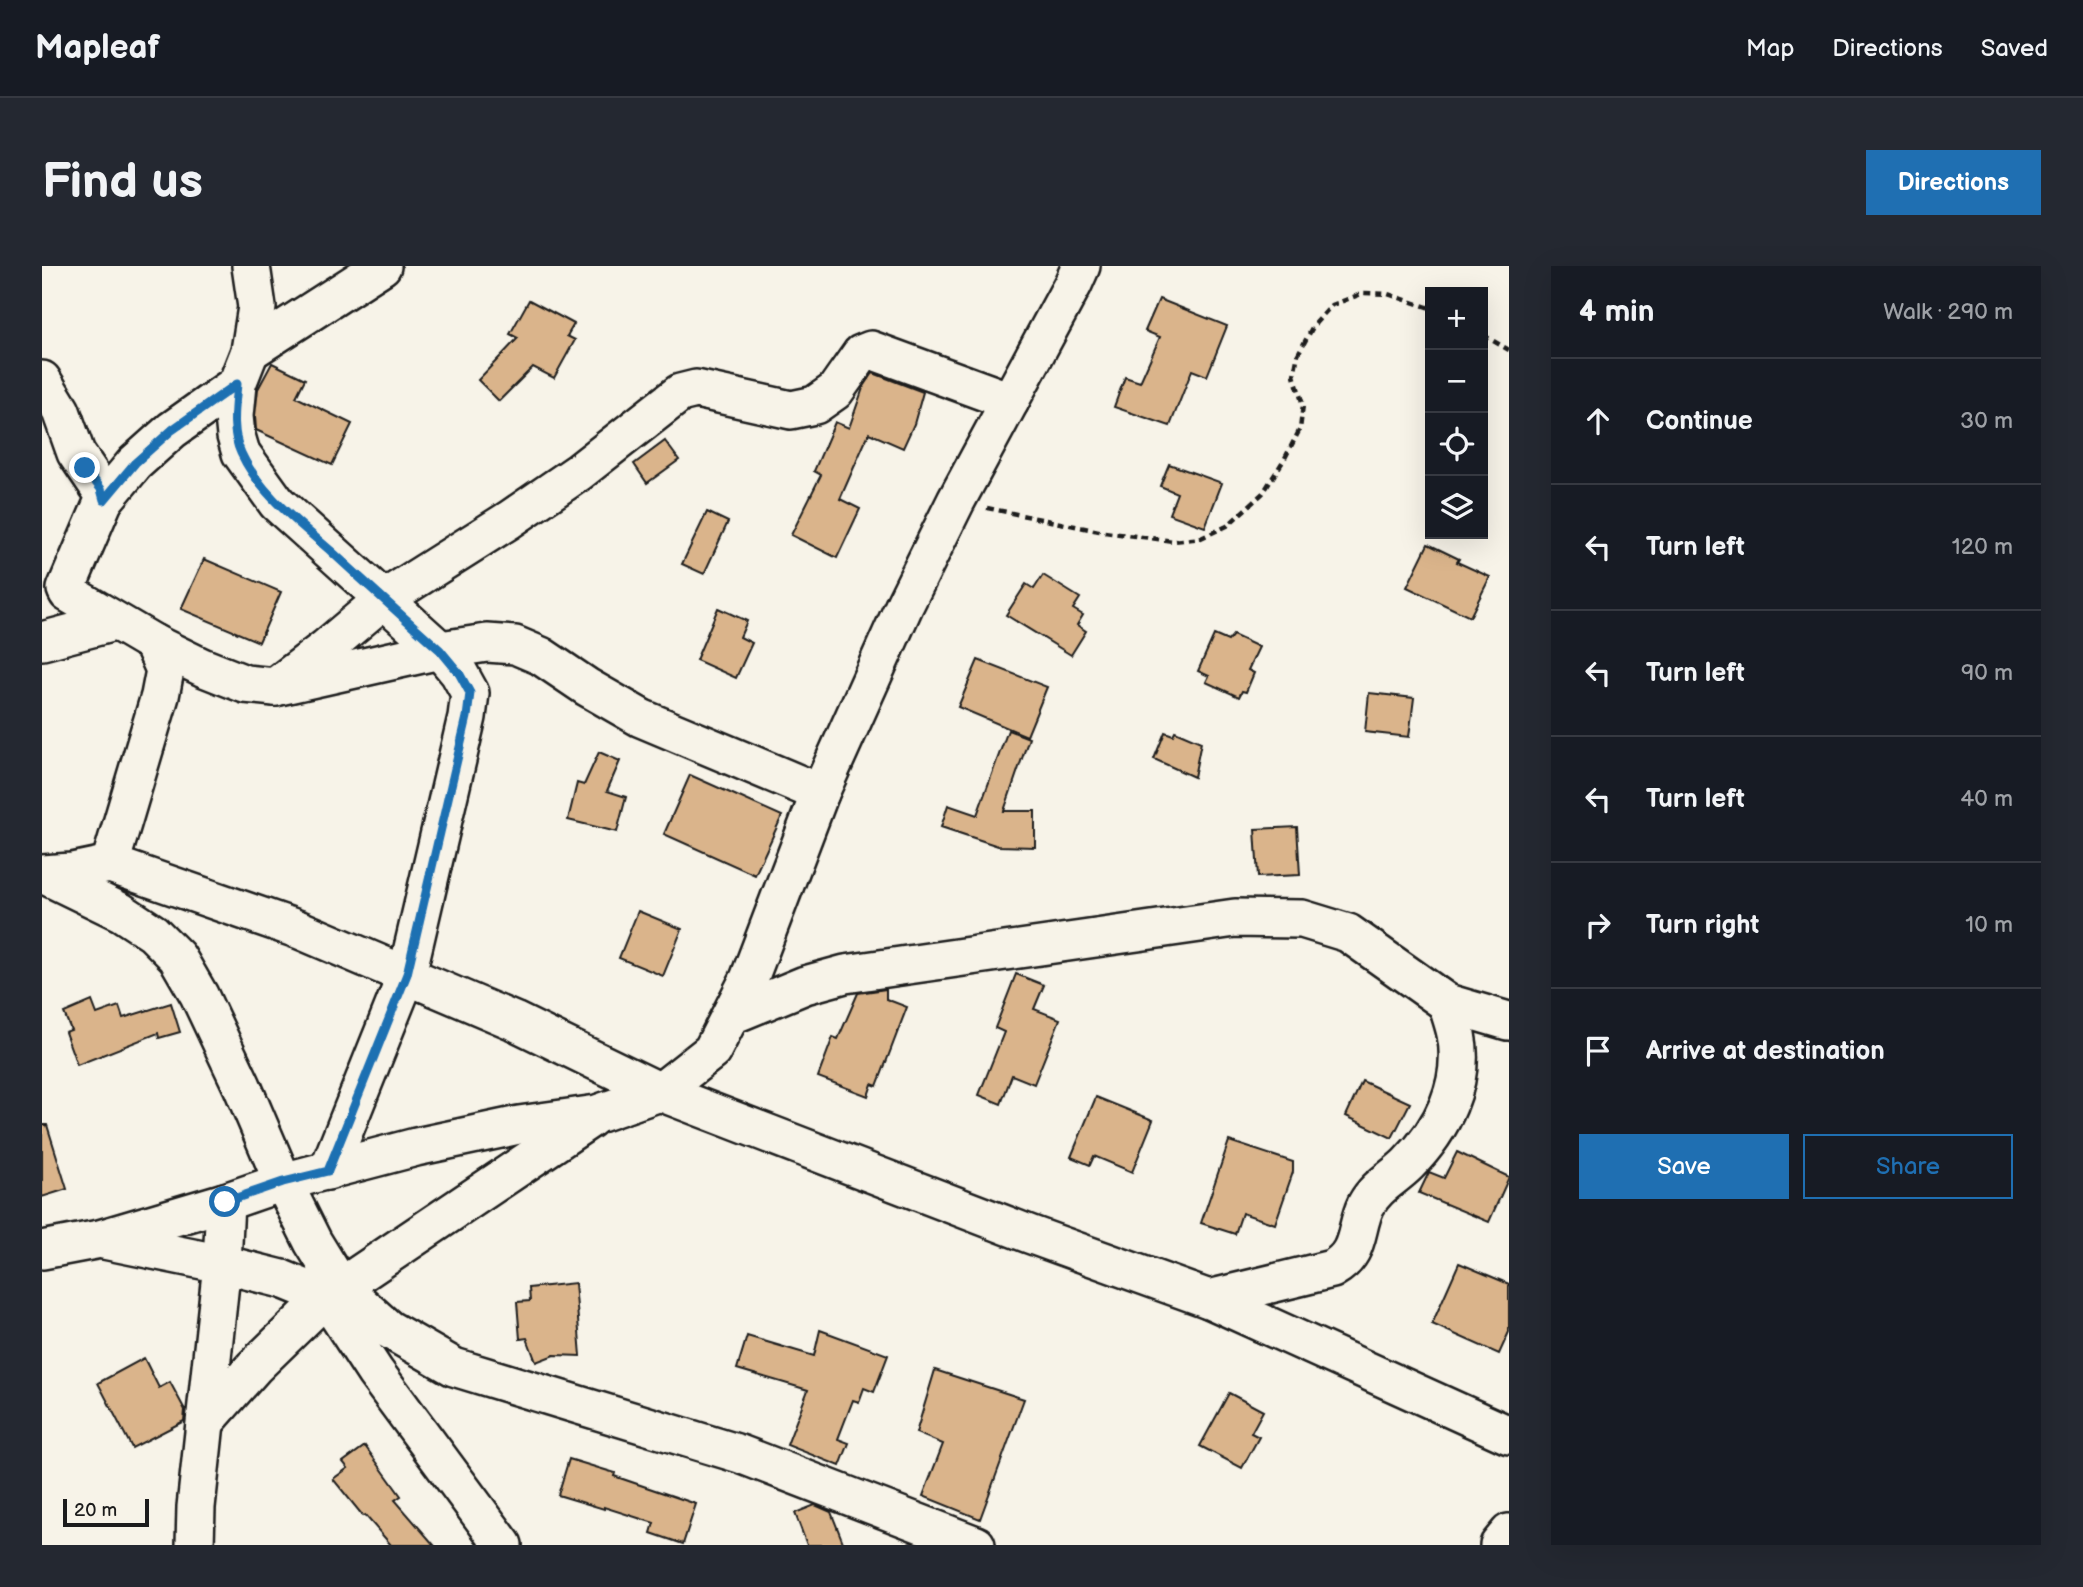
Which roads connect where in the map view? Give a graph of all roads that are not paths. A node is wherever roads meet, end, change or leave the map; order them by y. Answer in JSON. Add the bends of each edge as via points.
{"nodes":[{"id":1,"x":251,"y":266,"type":"edge"},
{"id":2,"x":382,"y":266,"type":"edge"},
{"id":3,"x":1081,"y":266,"type":"edge"},
{"id":4,"x":243,"y":368,"type":"junction"},
{"id":5,"x":42,"y":380,"type":"edge"},
{"id":6,"x":1010,"y":401,"type":"junction"},
{"id":7,"x":104,"y":500,"type":"junction"},
{"id":8,"x":384,"y":599,"type":"junction"},
{"id":9,"x":54,"y":601,"type":"edge"},
{"id":10,"x":114,"y":622,"type":"junction"},
{"id":11,"x":42,"y":641,"type":"edge"},
{"id":12,"x":153,"y":643,"type":"junction"},
{"id":13,"x":440,"y":650,"type":"junction"},
{"id":14,"x":275,"y":687,"type":"junction"},
{"id":15,"x":820,"y":793,"type":"junction"},
{"id":16,"x":110,"y":864,"type":"junction"},
{"id":17,"x":43,"y":874,"type":"edge"},
{"id":18,"x":407,"y":974,"type":"junction"},
{"id":19,"x":1447,"y":1003,"type":"junction"},
{"id":20,"x":732,"y":1015,"type":"junction"},
{"id":21,"x":1509,"y":1022,"type":"edge"},
{"id":22,"x":660,"y":1092,"type":"junction"},
{"id":23,"x":597,"y":1114,"type":"junction"},
{"id":24,"x":328,"y":1171,"type":"junction"},
{"id":25,"x":283,"y":1182,"type":"junction"},
{"id":26,"x":225,"y":1202,"type":"junction"},
{"id":27,"x":100,"y":1239,"type":"junction"},
{"id":28,"x":42,"y":1250,"type":"edge"},
{"id":29,"x":222,"y":1264,"type":"junction"},
{"id":30,"x":333,"y":1292,"type":"junction"},
{"id":31,"x":1209,"y":1299,"type":"junction"},
{"id":32,"x":207,"y":1420,"type":"junction"},
{"id":33,"x":1509,"y":1435,"type":"edge"},
{"id":34,"x":1509,"y":1533,"type":"edge"},
{"id":35,"x":195,"y":1545,"type":"edge"},
{"id":36,"x":503,"y":1545,"type":"edge"},
{"id":37,"x":975,"y":1545,"type":"edge"},
{"id":38,"x":1499,"y":1545,"type":"edge"}],
"edges":[{"from":1,"to":4,"type":"street","via":[[257,307]]},
{"from":2,"to":4,"type":"street"},
{"from":3,"to":6,"type":"street"},
{"from":4,"to":7,"type":"street","via":[[135,463]]},
{"from":4,"to":8,"type":"street","via":[[234,416],[241,453],[251,470],[277,503]]},
{"from":5,"to":7,"type":"street"},
{"from":6,"to":8,"type":"street","via":[[871,350],[862,354],[835,391],[815,405],[791,410],[696,389],[680,393],[569,479]]},
{"from":6,"to":15,"type":"street","via":[[905,604]]},
{"from":7,"to":9,"type":"street"},
{"from":8,"to":13,"type":"street"},
{"from":8,"to":14,"type":"street"},
{"from":9,"to":10,"type":"street","via":[[71,597]]},
{"from":10,"to":11,"type":"street"},
{"from":10,"to":12,"type":"street"},
{"from":12,"to":14,"type":"street","via":[[245,684]]},
{"from":12,"to":16,"type":"street","via":[[165,670],[160,696]]},
{"from":13,"to":14,"type":"street"},
{"from":13,"to":15,"type":"street","via":[[487,643],[515,645],[541,656],[641,718]]},
{"from":13,"to":18,"type":"street","via":[[470,693]]},
{"from":15,"to":20,"type":"street"},
{"from":16,"to":17,"type":"street"},
{"from":16,"to":18,"type":"street","via":[[300,930]]},
{"from":17,"to":25,"type":"street","via":[[121,912],[153,933],[177,957],[242,1086]]},
{"from":18,"to":22,"type":"street"},
{"from":18,"to":24,"type":"street"},
{"from":19,"to":20,"type":"street","via":[[1348,933],[1302,919],[1235,918],[845,974]]},
{"from":19,"to":21,"type":"street"},
{"from":19,"to":31,"type":"street","via":[[1459,1060],[1446,1114],[1413,1158],[1381,1184],[1366,1206],[1352,1252],[1332,1269]]},
{"from":20,"to":22,"type":"street","via":[[712,1051]]},
{"from":22,"to":23,"type":"street"},
{"from":22,"to":31,"type":"street"},
{"from":23,"to":24,"type":"street","via":[[519,1125]]},
{"from":23,"to":30,"type":"street"},
{"from":24,"to":25,"type":"street"},
{"from":25,"to":26,"type":"street"},
{"from":25,"to":30,"type":"street"},
{"from":26,"to":27,"type":"street"},
{"from":26,"to":29,"type":"street"},
{"from":27,"to":28,"type":"street"},
{"from":27,"to":29,"type":"street"},
{"from":29,"to":30,"type":"street"},
{"from":29,"to":32,"type":"street"},
{"from":30,"to":32,"type":"street","via":[[254,1367]]},
{"from":30,"to":36,"type":"street","via":[[375,1372]]},
{"from":30,"to":37,"type":"street","via":[[454,1367],[740,1454]]},
{"from":31,"to":33,"type":"street"},
{"from":32,"to":35,"type":"street"},
{"from":34,"to":38,"type":"street"}]}
